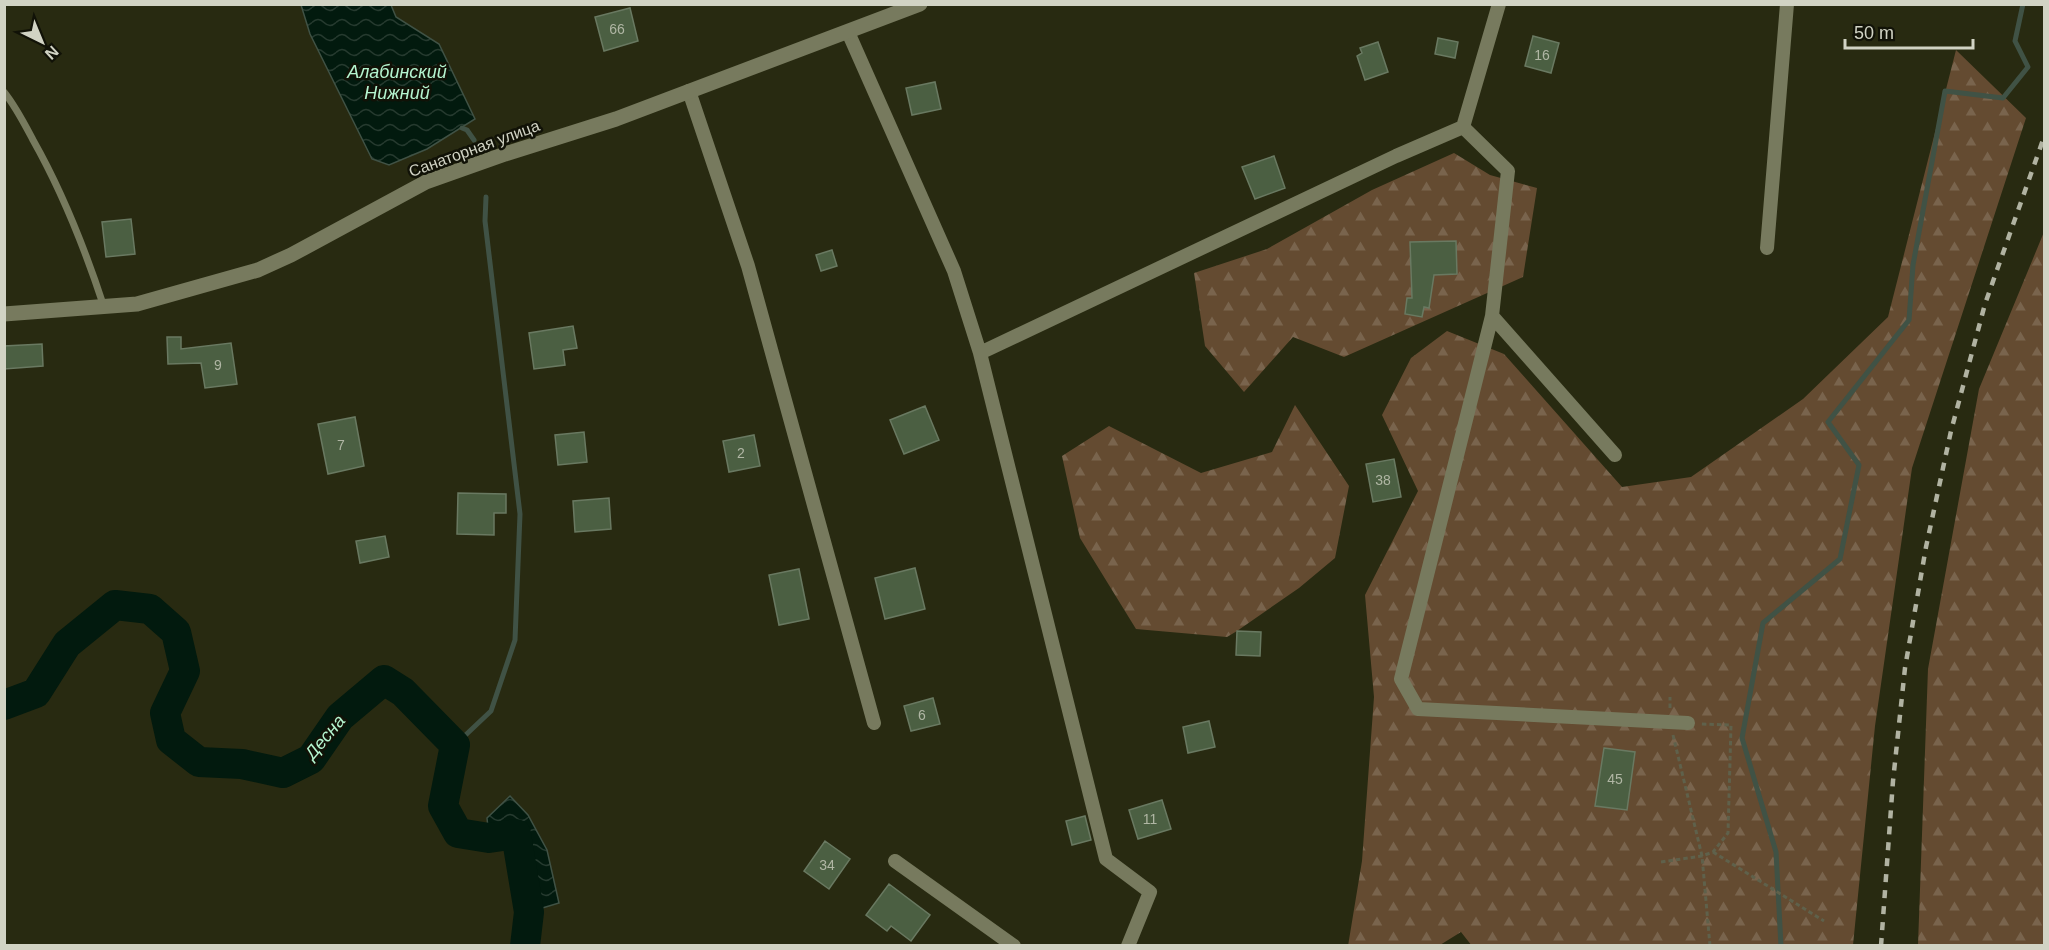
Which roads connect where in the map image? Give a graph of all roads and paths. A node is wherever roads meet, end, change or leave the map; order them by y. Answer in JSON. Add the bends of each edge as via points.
{"nodes":[{"id":1,"x":920,"y":4,"type":"edge"},
{"id":2,"x":1499,"y":4,"type":"edge"},
{"id":3,"x":1787,"y":4,"type":"edge"},
{"id":4,"x":848,"y":32,"type":"junction"},
{"id":5,"x":689,"y":91,"type":"junction"},
{"id":6,"x":4,"y":92,"type":"edge"},
{"id":7,"x":1463,"y":127,"type":"junction"},
{"id":8,"x":1767,"y":248,"type":"dead end"},
{"id":9,"x":104,"y":307,"type":"junction"},
{"id":10,"x":4,"y":314,"type":"edge"},
{"id":11,"x":1492,"y":316,"type":"junction"},
{"id":12,"x":980,"y":353,"type":"junction"},
{"id":13,"x":1615,"y":455,"type":"dead end"},
{"id":14,"x":1670,"y":722,"type":"junction"},
{"id":15,"x":874,"y":723,"type":"dead end"},
{"id":16,"x":1688,"y":723,"type":"joint"},
{"id":17,"x":1713,"y":852,"type":"junction"},
{"id":18,"x":1702,"y":856,"type":"junction"},
{"id":19,"x":895,"y":861,"type":"dead end"},
{"id":20,"x":1661,"y":862,"type":"dead end"},
{"id":21,"x":1824,"y":921,"type":"dead end"},
{"id":22,"x":1014,"y":945,"type":"edge"},
{"id":23,"x":1128,"y":945,"type":"edge"},
{"id":24,"x":1710,"y":945,"type":"edge"}],
"edges":[{"from":1,"to":4,"type":"street","name":"Санаторная улица","via":[[885,13]]},
{"from":2,"to":7,"type":"street"},
{"from":3,"to":8,"type":"street"},
{"from":4,"to":5,"type":"street","name":"Санаторная улица"},
{"from":4,"to":12,"type":"street","via":[[954,271]]},
{"from":5,"to":9,"type":"street","name":"Санаторная улица","via":[[426,182],[258,270],[137,304]]},
{"from":5,"to":15,"type":"street","via":[[748,266]]},
{"from":6,"to":9,"type":"lane","via":[[48,166],[82,242]]},
{"from":7,"to":11,"type":"street","via":[[1508,171]]},
{"from":7,"to":12,"type":"street"},
{"from":9,"to":10,"type":"street","name":"Санаторная улица"},
{"from":11,"to":13,"type":"street"},
{"from":11,"to":14,"type":"street","via":[[1401,679],[1419,709]]},
{"from":12,"to":23,"type":"street","via":[[1106,859],[1150,892]]},
{"from":14,"to":16,"type":"street"},
{"from":14,"to":18,"type":"path"},
{"from":16,"to":17,"type":"path","via":[[1731,725],[1728,833]]},
{"from":17,"to":18,"type":"path"},
{"from":17,"to":21,"type":"path"},
{"from":18,"to":20,"type":"path"},
{"from":18,"to":24,"type":"path"},
{"from":19,"to":22,"type":"street"}]}
